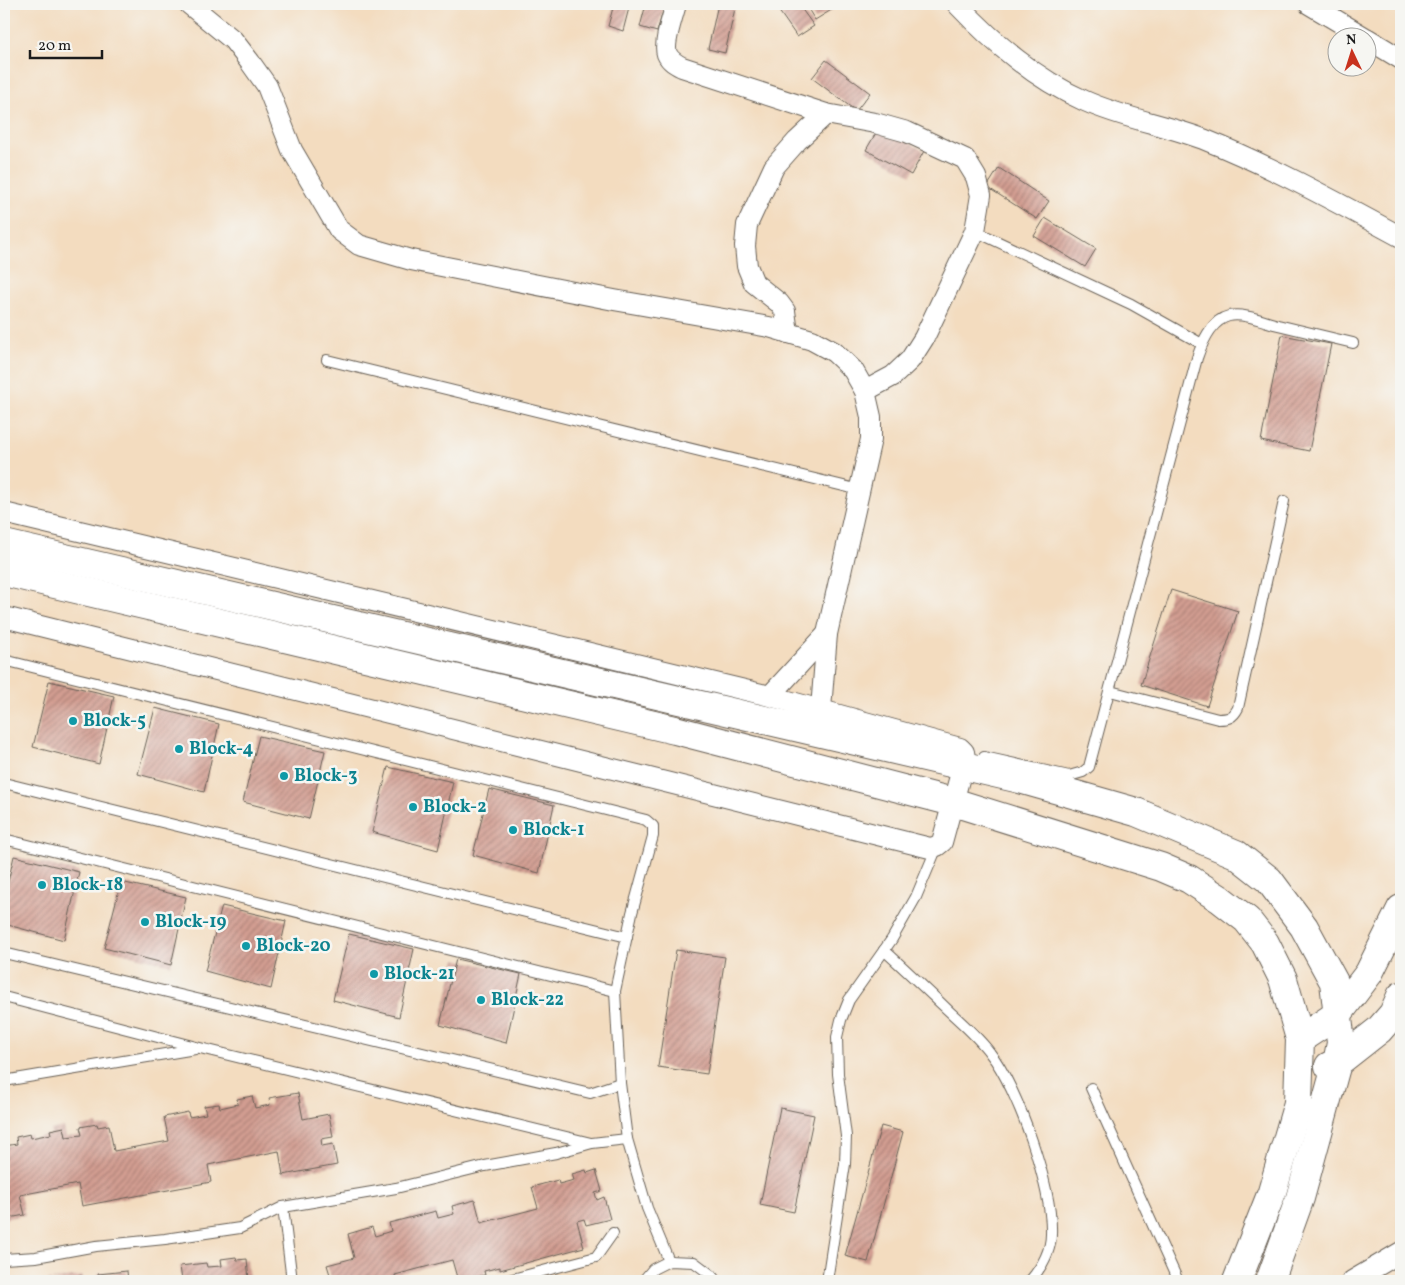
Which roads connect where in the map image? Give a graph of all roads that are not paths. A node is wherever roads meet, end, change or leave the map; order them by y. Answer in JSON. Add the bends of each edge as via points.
{"nodes":[{"id":1,"x":189,"y":4,"type":"edge"},
{"id":2,"x":676,"y":4,"type":"edge"},
{"id":3,"x":957,"y":4,"type":"edge"},
{"id":4,"x":1309,"y":4,"type":"edge"},
{"id":5,"x":1350,"y":28,"type":"edge"},
{"id":6,"x":1378,"y":45,"type":"edge"},
{"id":7,"x":1401,"y":59,"type":"edge"},
{"id":8,"x":826,"y":114,"type":"junction"},
{"id":9,"x":975,"y":231,"type":"junction"},
{"id":10,"x":1401,"y":237,"type":"edge"},
{"id":11,"x":788,"y":333,"type":"junction"},
{"id":12,"x":1202,"y":344,"type":"junction"},
{"id":13,"x":1353,"y":344,"type":"dead end"},
{"id":14,"x":327,"y":360,"type":"dead end"},
{"id":15,"x":865,"y":391,"type":"junction"},
{"id":16,"x":860,"y":490,"type":"junction"},
{"id":17,"x":1284,"y":501,"type":"dead end"},
{"id":18,"x":4,"y":513,"type":"edge"},
{"id":19,"x":4,"y":544,"type":"edge"},
{"id":20,"x":4,"y":572,"type":"edge"},
{"id":21,"x":4,"y":617,"type":"edge"},
{"id":22,"x":827,"y":634,"type":"junction"},
{"id":23,"x":4,"y":660,"type":"edge"},
{"id":24,"x":1110,"y":691,"type":"junction"},
{"id":25,"x":770,"y":696,"type":"junction"},
{"id":26,"x":821,"y":709,"type":"junction"},
{"id":27,"x":963,"y":759,"type":"junction"},
{"id":28,"x":4,"y":783,"type":"edge"},
{"id":29,"x":953,"y":802,"type":"junction"},
{"id":30,"x":4,"y":838,"type":"edge"},
{"id":31,"x":937,"y":846,"type":"junction"},
{"id":32,"x":1401,"y":909,"type":"edge"},
{"id":33,"x":627,"y":937,"type":"junction"},
{"id":34,"x":884,"y":950,"type":"junction"},
{"id":35,"x":4,"y":953,"type":"edge"},
{"id":36,"x":615,"y":991,"type":"junction"},
{"id":37,"x":1401,"y":996,"type":"edge"},
{"id":38,"x":4,"y":997,"type":"edge"},
{"id":39,"x":1338,"y":1014,"type":"junction"},
{"id":40,"x":1300,"y":1039,"type":"junction"},
{"id":41,"x":200,"y":1048,"type":"junction"},
{"id":42,"x":1337,"y":1064,"type":"junction"},
{"id":43,"x":1300,"y":1077,"type":"junction"},
{"id":44,"x":4,"y":1081,"type":"edge"},
{"id":45,"x":620,"y":1083,"type":"junction"},
{"id":46,"x":1090,"y":1088,"type":"dead end"},
{"id":47,"x":627,"y":1139,"type":"junction"},
{"id":48,"x":592,"y":1143,"type":"junction"},
{"id":49,"x":283,"y":1207,"type":"junction"},
{"id":50,"x":613,"y":1233,"type":"dead end"},
{"id":51,"x":1401,"y":1252,"type":"edge"},
{"id":52,"x":4,"y":1259,"type":"edge"},
{"id":53,"x":670,"y":1261,"type":"junction"},
{"id":54,"x":1241,"y":1272,"type":"edge"},
{"id":55,"x":1278,"y":1278,"type":"edge"},
{"id":56,"x":292,"y":1281,"type":"edge"},
{"id":57,"x":505,"y":1281,"type":"edge"},
{"id":58,"x":643,"y":1281,"type":"edge"},
{"id":59,"x":716,"y":1281,"type":"edge"},
{"id":60,"x":827,"y":1281,"type":"edge"},
{"id":61,"x":1030,"y":1281,"type":"edge"},
{"id":62,"x":1178,"y":1281,"type":"edge"},
{"id":63,"x":1352,"y":1281,"type":"edge"}],
"edges":[{"from":1,"to":11,"type":"street","via":[[232,40],[267,86],[292,150],[339,230],[359,245],[411,260]]},
{"from":2,"to":8,"type":"street","via":[[666,47],[672,62]]},
{"from":3,"to":10,"type":"street","via":[[983,32],[1043,80],[1086,102],[1208,141],[1293,179]]},
{"from":4,"to":5,"type":"street"},
{"from":6,"to":7,"type":"street"},
{"from":8,"to":9,"type":"street","via":[[875,122],[907,132],[965,159],[976,177],[981,195]]},
{"from":8,"to":11,"type":"street","via":[[774,167],[747,225],[747,266],[754,283],[785,311]]},
{"from":9,"to":12,"type":"lane","via":[[1123,300]]},
{"from":9,"to":15,"type":"street","via":[[924,338],[910,360],[893,376]]},
{"from":11,"to":15,"type":"street","via":[[812,340],[834,352],[853,370]]},
{"from":12,"to":13,"type":"lane","via":[[1210,330],[1229,316],[1247,317]]},
{"from":12,"to":24,"type":"lane"},
{"from":14,"to":16,"type":"lane"},
{"from":15,"to":16,"type":"street","via":[[871,417],[871,439]]},
{"from":16,"to":22,"type":"street"},
{"from":17,"to":24,"type":"lane","via":[[1234,716],[1218,719]]},
{"from":18,"to":25,"type":"street"},
{"from":19,"to":27,"type":"main road"},
{"from":20,"to":29,"type":"main road","via":[[675,730]]},
{"from":21,"to":31,"type":"street","via":[[930,848]]},
{"from":22,"to":25,"type":"street"},
{"from":22,"to":26,"type":"street"},
{"from":23,"to":33,"type":"lane","via":[[646,820],[652,826],[653,836]]},
{"from":24,"to":27,"type":"lane","via":[[1092,760],[1083,772],[1070,776]]},
{"from":25,"to":26,"type":"street"},
{"from":26,"to":27,"type":"street","via":[[960,748]]},
{"from":27,"to":29,"type":"street"},
{"from":27,"to":39,"type":"main road","via":[[1136,812],[1236,854],[1269,880],[1304,927],[1334,982]]},
{"from":28,"to":33,"type":"lane"},
{"from":29,"to":31,"type":"street","via":[[942,842]]},
{"from":29,"to":40,"type":"main road","via":[[1160,867],[1189,879],[1220,900],[1247,920],[1265,943],[1283,978]]},
{"from":30,"to":36,"type":"lane"},
{"from":31,"to":34,"type":"lane","via":[[916,897]]},
{"from":32,"to":39,"type":"main road","via":[[1369,972]]},
{"from":33,"to":36,"type":"lane"},
{"from":34,"to":60,"type":"lane","via":[[848,1000],[837,1037],[846,1136],[842,1187]]},
{"from":34,"to":61,"type":"lane","via":[[991,1053],[1010,1085],[1027,1126],[1049,1206],[1052,1235],[1043,1265]]},
{"from":35,"to":45,"type":"lane","via":[[590,1093]]},
{"from":36,"to":45,"type":"lane"},
{"from":37,"to":42,"type":"main road","via":[[1393,1014],[1379,1030]]},
{"from":38,"to":41,"type":"lane"},
{"from":39,"to":40,"type":"main road"},
{"from":39,"to":42,"type":"main road","via":[[1340,1043]]},
{"from":40,"to":43,"type":"main road"},
{"from":41,"to":44,"type":"lane"},
{"from":41,"to":48,"type":"lane"},
{"from":42,"to":43,"type":"main road"},
{"from":42,"to":55,"type":"main road"},
{"from":43,"to":54,"type":"main road","via":[[1298,1103],[1272,1192]]},
{"from":45,"to":47,"type":"lane"},
{"from":46,"to":62,"type":"lane"},
{"from":47,"to":48,"type":"lane"},
{"from":47,"to":53,"type":"lane","via":[[647,1208]]},
{"from":48,"to":49,"type":"lane","via":[[396,1188]]},
{"from":49,"to":52,"type":"lane","via":[[240,1228]]},
{"from":49,"to":56,"type":"lane"},
{"from":50,"to":57,"type":"lane","via":[[596,1257]]},
{"from":51,"to":63,"type":"street"},
{"from":53,"to":58,"type":"lane","via":[[653,1269]]},
{"from":53,"to":59,"type":"lane","via":[[694,1262]]},
{"from":54,"to":55,"type":"main road"}]}
